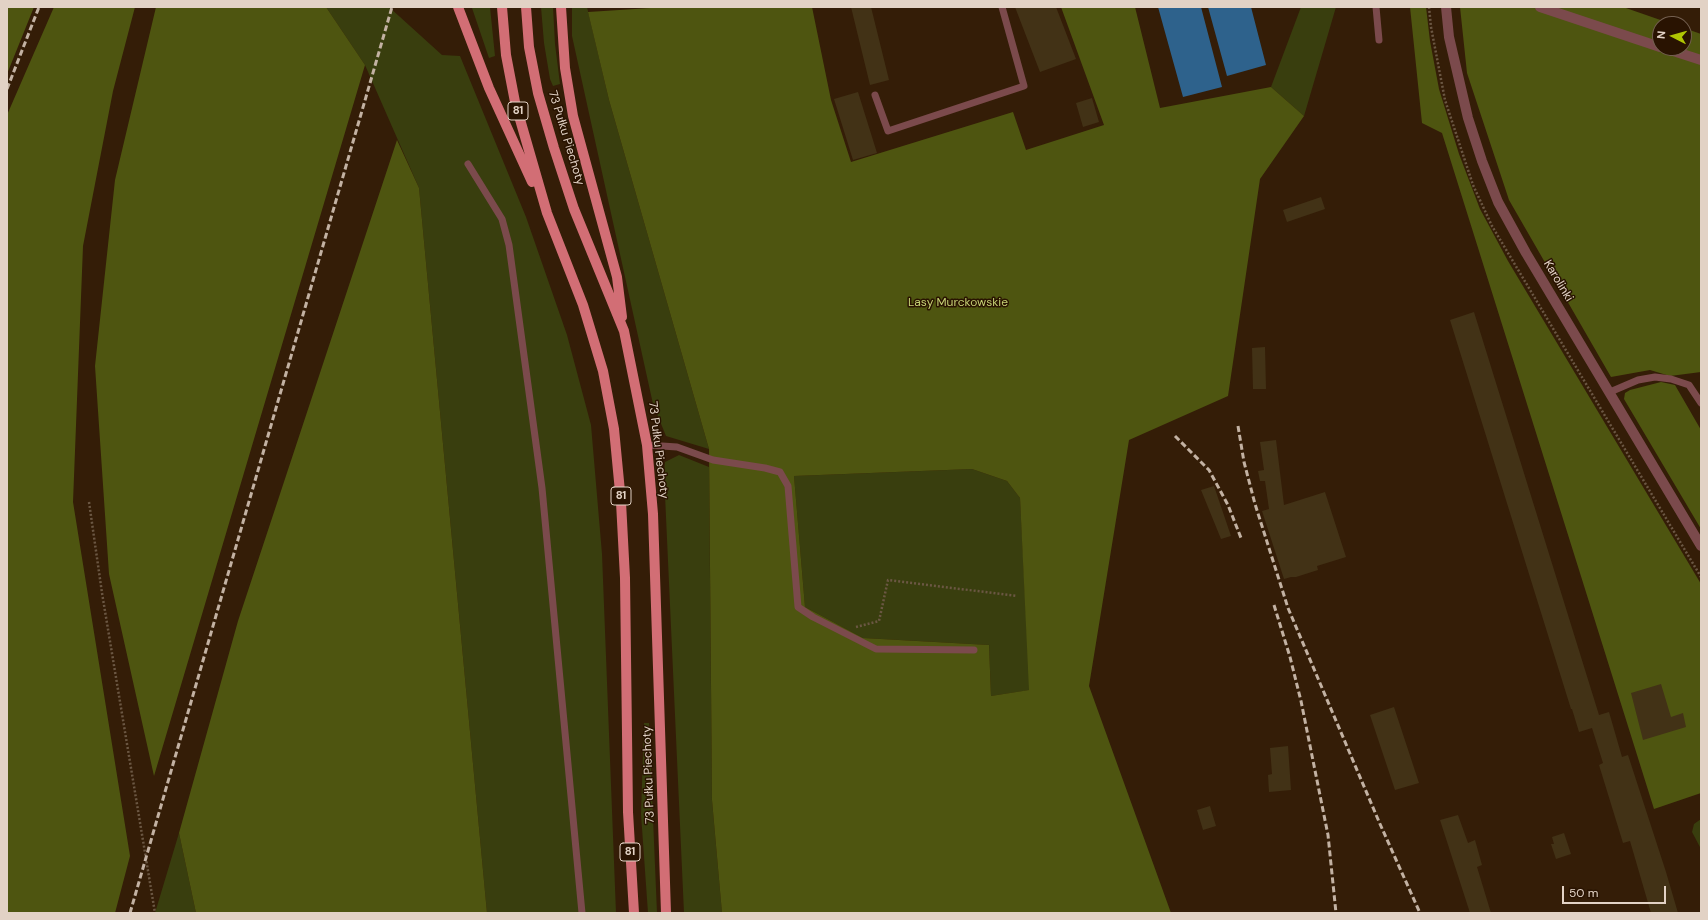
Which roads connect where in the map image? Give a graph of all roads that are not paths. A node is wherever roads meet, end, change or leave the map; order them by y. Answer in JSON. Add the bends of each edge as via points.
{"nodes":[{"id":1,"x":458,"y":7,"type":"edge"},
{"id":2,"x":502,"y":7,"type":"edge"},
{"id":3,"x":526,"y":7,"type":"edge"},
{"id":4,"x":561,"y":7,"type":"edge"},
{"id":5,"x":1002,"y":7,"type":"edge"},
{"id":6,"x":1376,"y":7,"type":"edge"},
{"id":7,"x":1446,"y":7,"type":"edge"},
{"id":8,"x":1540,"y":7,"type":"edge"},
{"id":9,"x":1379,"y":40,"type":"dead end"},
{"id":10,"x":1652,"y":44,"type":"edge"},
{"id":11,"x":1689,"y":56,"type":"edge"},
{"id":12,"x":1701,"y":60,"type":"edge"},
{"id":13,"x":875,"y":95,"type":"dead end"},
{"id":14,"x":468,"y":164,"type":"dead end"},
{"id":15,"x":547,"y":213,"type":"junction"},
{"id":16,"x":624,"y":331,"type":"junction"},
{"id":17,"x":1610,"y":392,"type":"junction"},
{"id":18,"x":1701,"y":403,"type":"edge"},
{"id":19,"x":647,"y":445,"type":"junction"},
{"id":20,"x":1701,"y":546,"type":"edge"},
{"id":21,"x":974,"y":650,"type":"dead end"},
{"id":22,"x":582,"y":913,"type":"edge"},
{"id":23,"x":634,"y":913,"type":"edge"},
{"id":24,"x":666,"y":913,"type":"edge"}],
"edges":[{"from":1,"to":15,"type":"main road","via":[[489,88]]},
{"from":2,"to":15,"type":"main road","name":"73 Pułku Piechoty","number":"81","via":[[506,54],[515,102]]},
{"from":3,"to":16,"type":"main road","name":"73 Pułku Piechoty","number":"81","via":[[529,47],[538,93],[554,148],[574,210]]},
{"from":4,"to":16,"type":"main road","via":[[565,68],[573,116],[617,277]]},
{"from":5,"to":13,"type":"lane","via":[[1024,86],[888,130]]},
{"from":6,"to":9,"type":"lane"},
{"from":7,"to":17,"type":"street","name":"Karolinki","via":[[1449,37],[1466,111],[1498,202]]},
{"from":8,"to":10,"type":"street"},
{"from":11,"to":12,"type":"street"},
{"from":14,"to":22,"type":"lane","via":[[502,219],[509,245],[542,488]]},
{"from":15,"to":23,"type":"main road","name":"73 Pułku Piechoty","number":"81","via":[[583,305],[603,371],[614,429],[624,563],[628,812]]},
{"from":16,"to":19,"type":"main road","name":"73 Pułku Piechoty","number":"81"},
{"from":17,"to":18,"type":"lane","via":[[1638,380],[1655,377],[1689,385]]},
{"from":17,"to":20,"type":"street","name":"Karolinki"},
{"from":19,"to":21,"type":"lane","via":[[677,447],[713,460],[780,472],[788,486],[798,607],[813,617],[876,649]]},
{"from":19,"to":24,"type":"main road","name":"73 Pułku Piechoty","number":"81","via":[[653,514]]}]}
